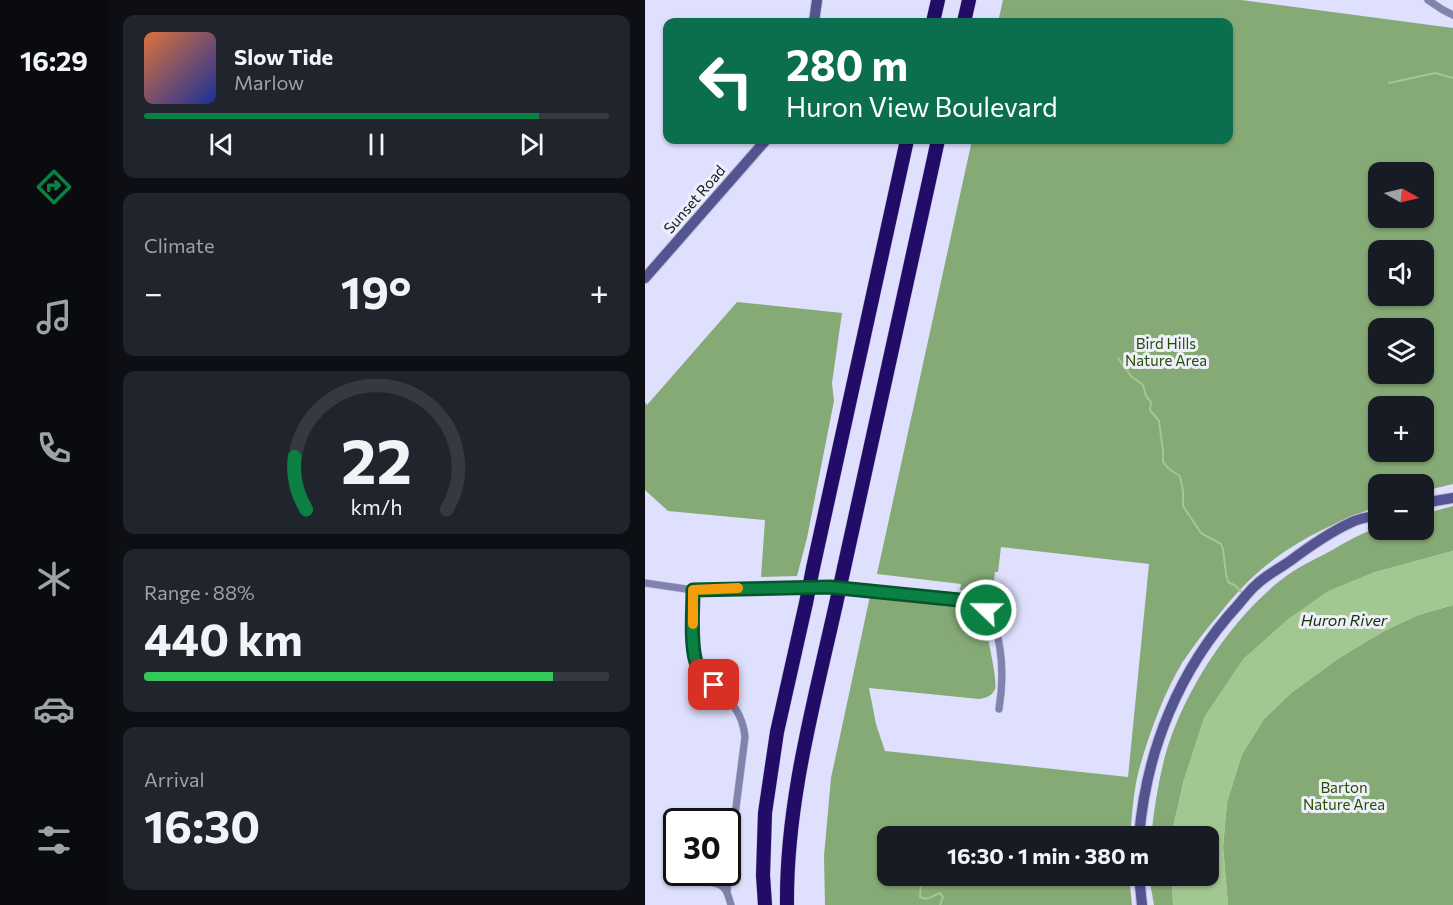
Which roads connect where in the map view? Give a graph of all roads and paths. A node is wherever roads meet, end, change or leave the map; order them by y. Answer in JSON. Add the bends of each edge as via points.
{"nodes":[{"id":1,"x":817,"y":0,"type":"edge"},
{"id":2,"x":938,"y":0,"type":"edge"},
{"id":3,"x":969,"y":0,"type":"edge"},
{"id":4,"x":1428,"y":0,"type":"edge"},
{"id":5,"x":1453,"y":15,"type":"edge"},
{"id":6,"x":815,"y":18,"type":"edge"},
{"id":7,"x":934,"y":18,"type":"edge"},
{"id":8,"x":965,"y":18,"type":"edge"},
{"id":9,"x":762,"y":144,"type":"edge"},
{"id":10,"x":906,"y":144,"type":"edge"},
{"id":11,"x":937,"y":144,"type":"edge"},
{"id":12,"x":645,"y":278,"type":"edge"},
{"id":13,"x":1453,"y":498,"type":"edge"},
{"id":14,"x":1434,"y":501,"type":"edge"},
{"id":15,"x":1368,"y":517,"type":"edge"},
{"id":16,"x":645,"y":583,"type":"edge"},
{"id":17,"x":693,"y":590,"type":"junction"},
{"id":18,"x":999,"y":709,"type":"dead end"},
{"id":19,"x":1141,"y":826,"type":"edge"},
{"id":20,"x":721,"y":886,"type":"edge"},
{"id":21,"x":1140,"y":886,"type":"edge"},
{"id":22,"x":727,"y":892,"type":"junction"},
{"id":23,"x":731,"y":905,"type":"edge"},
{"id":24,"x":765,"y":905,"type":"edge"},
{"id":25,"x":787,"y":905,"type":"edge"},
{"id":26,"x":1142,"y":905,"type":"edge"}],
"edges":[{"from":1,"to":6,"type":"street"},
{"from":2,"to":7,"type":"highway"},
{"from":3,"to":8,"type":"highway"},
{"from":4,"to":5,"type":"street"},
{"from":9,"to":12,"type":"street","name":"Sunset Road"},
{"from":10,"to":24,"type":"highway","bridge":true,"via":[[777,732],[765,813]]},
{"from":11,"to":25,"type":"highway","bridge":true,"via":[[799,773],[790,831]]},
{"from":13,"to":14,"type":"street"},
{"from":15,"to":19,"type":"street","via":[[1316,542],[1257,584],[1203,647],[1182,684],[1153,756]]},
{"from":16,"to":17,"type":"street"},
{"from":17,"to":18,"type":"street","via":[[830,587],[977,603],[986,610],[995,628],[1003,665]]},
{"from":17,"to":22,"type":"street","via":[[696,662],[702,674],[733,704],[744,726]]},
{"from":20,"to":22,"type":"street"},
{"from":21,"to":26,"type":"street"},
{"from":22,"to":23,"type":"street"}]}
